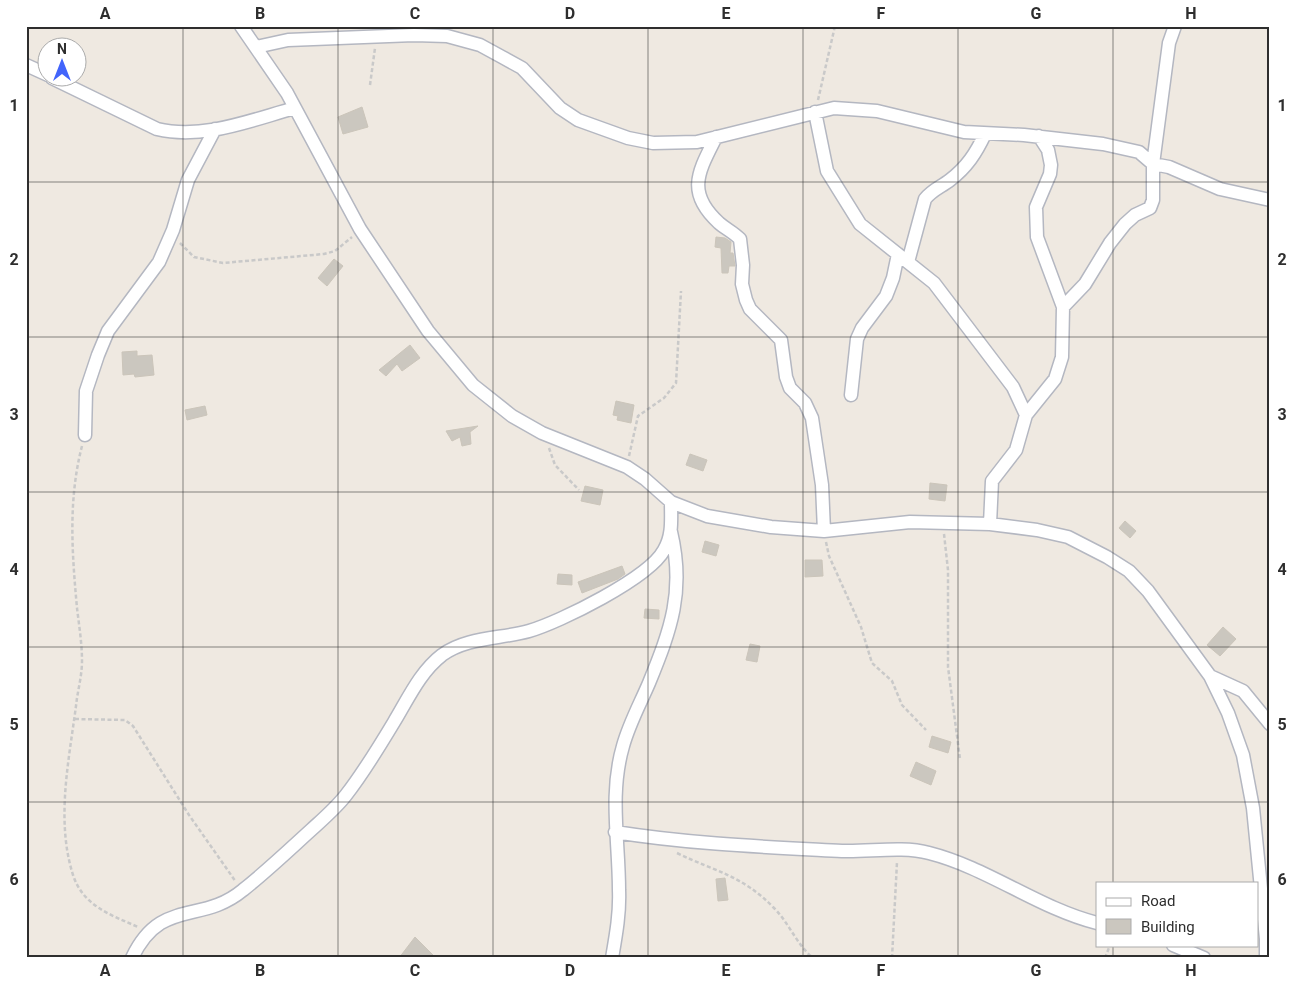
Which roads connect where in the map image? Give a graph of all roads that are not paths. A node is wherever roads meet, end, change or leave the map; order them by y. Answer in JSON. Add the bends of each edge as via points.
{"nodes":[{"id":1,"x":241,"y":26,"type":"edge"},
{"id":2,"x":1175,"y":26,"type":"edge"},
{"id":3,"x":256,"y":47,"type":"junction"},
{"id":4,"x":26,"y":64,"type":"edge"},
{"id":5,"x":38,"y":70,"type":"edge"},
{"id":6,"x":73,"y":88,"type":"edge"},
{"id":7,"x":295,"y":108,"type":"junction"},
{"id":8,"x":815,"y":112,"type":"junction"},
{"id":9,"x":215,"y":129,"type":"junction"},
{"id":10,"x":985,"y":134,"type":"junction"},
{"id":11,"x":1039,"y":136,"type":"junction"},
{"id":12,"x":716,"y":137,"type":"junction"},
{"id":13,"x":1153,"y":164,"type":"junction"},
{"id":14,"x":1270,"y":200,"type":"edge"},
{"id":15,"x":898,"y":254,"type":"junction"},
{"id":16,"x":908,"y":262,"type":"junction"},
{"id":17,"x":1063,"y":307,"type":"junction"},
{"id":18,"x":851,"y":395,"type":"dead end"},
{"id":19,"x":1026,"y":416,"type":"junction"},
{"id":20,"x":85,"y":435,"type":"road end"},
{"id":21,"x":671,"y":502,"type":"junction"},
{"id":22,"x":990,"y":524,"type":"junction"},
{"id":23,"x":824,"y":531,"type":"junction"},
{"id":24,"x":671,"y":532,"type":"junction"},
{"id":25,"x":1210,"y":676,"type":"junction"},
{"id":26,"x":1270,"y":724,"type":"edge"},
{"id":27,"x":616,"y":832,"type":"junction"},
{"id":28,"x":1096,"y":923,"type":"edge"},
{"id":29,"x":1176,"y":946,"type":"edge"},
{"id":30,"x":132,"y":958,"type":"edge"},
{"id":31,"x":612,"y":958,"type":"edge"},
{"id":32,"x":1204,"y":958,"type":"edge"},
{"id":33,"x":1266,"y":958,"type":"edge"}],
"edges":[{"from":1,"to":3,"type":"street"},
{"from":2,"to":13,"type":"street","via":[[1169,43]]},
{"from":3,"to":7,"type":"street"},
{"from":3,"to":12,"type":"street","via":[[288,40],[448,36],[480,45],[522,68],[560,108],[578,120],[628,138],[674,143]]},
{"from":4,"to":5,"type":"street"},
{"from":6,"to":9,"type":"street","via":[[157,129],[171,133]]},
{"from":7,"to":9,"type":"street","via":[[238,126]]},
{"from":7,"to":21,"type":"street","via":[[360,229],[455,366],[493,404],[542,433],[627,467],[645,478]]},
{"from":8,"to":10,"type":"street","via":[[834,108],[877,111]]},
{"from":8,"to":12,"type":"street"},
{"from":8,"to":15,"type":"street","via":[[824,158],[833,183],[860,224]]},
{"from":9,"to":20,"type":"street","via":[[188,180],[173,230],[159,262],[108,331],[86,391]]},
{"from":10,"to":11,"type":"street"},
{"from":10,"to":16,"type":"street","via":[[964,169],[931,191],[926,198]]},
{"from":11,"to":13,"type":"street","via":[[1138,152]]},
{"from":11,"to":17,"type":"street","via":[[1052,165],[1036,207],[1037,237]]},
{"from":12,"to":23,"type":"street","via":[[697,180],[698,194],[710,213],[740,239],[746,300],[750,309],[781,340],[790,388],[812,418],[822,486]]},
{"from":13,"to":14,"type":"street","via":[[1220,189]]},
{"from":13,"to":17,"type":"street","via":[[1150,208],[1125,224],[1085,284]]},
{"from":15,"to":16,"type":"street"},
{"from":15,"to":18,"type":"street","via":[[886,296],[857,339]]},
{"from":16,"to":19,"type":"street","via":[[943,294],[1013,387]]},
{"from":17,"to":19,"type":"street","via":[[1060,367],[1043,397]]},
{"from":19,"to":22,"type":"street","via":[[1016,450],[992,481]]},
{"from":21,"to":23,"type":"street","via":[[708,516],[772,527]]},
{"from":21,"to":24,"type":"street"},
{"from":22,"to":23,"type":"street","via":[[890,522]]},
{"from":22,"to":25,"type":"street","via":[[1068,537],[1129,571],[1148,591]]},
{"from":24,"to":27,"type":"street","via":[[678,564],[678,592],[649,684],[623,747],[615,791]]},
{"from":24,"to":30,"type":"street","via":[[663,553],[611,592],[530,630],[461,644],[442,656],[423,674],[377,751],[345,796],[242,891],[213,908],[161,921],[140,941]]},
{"from":25,"to":26,"type":"street","via":[[1243,691]]},
{"from":25,"to":33,"type":"street","via":[[1243,755],[1252,808]]},
{"from":27,"to":28,"type":"street","via":[[655,838],[845,851],[928,852],[1050,907]]},
{"from":27,"to":31,"type":"street","via":[[619,890]]},
{"from":29,"to":32,"type":"street"}]}
